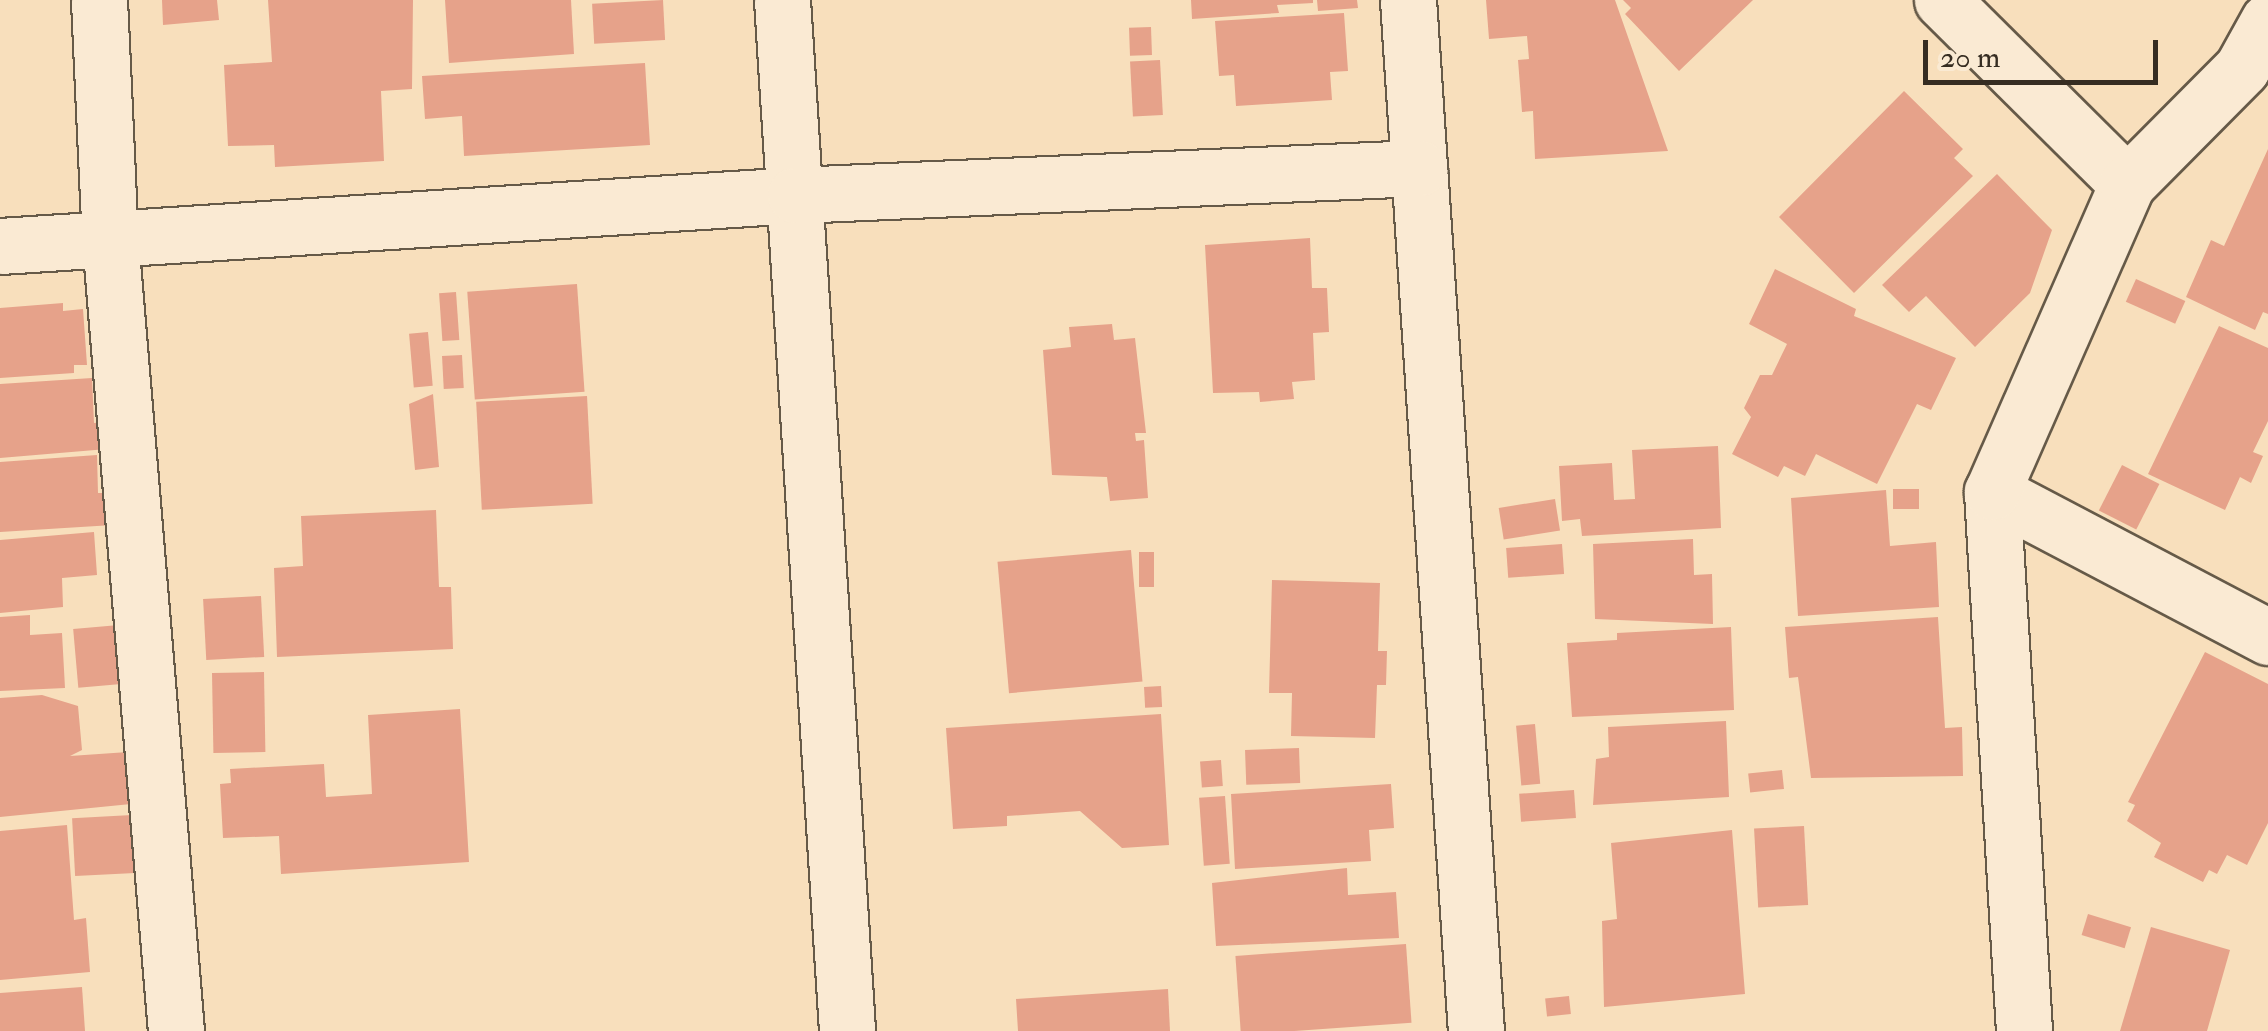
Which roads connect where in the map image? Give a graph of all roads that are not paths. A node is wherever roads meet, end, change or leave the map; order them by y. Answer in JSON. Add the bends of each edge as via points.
{"nodes":[{"id":1,"x":99,"y":0,"type":"edge"},
{"id":2,"x":782,"y":0,"type":"edge"},
{"id":3,"x":1408,"y":0,"type":"edge"},
{"id":4,"x":1942,"y":0,"type":"edge"},
{"id":5,"x":2268,"y":21,"type":"edge"},
{"id":6,"x":2255,"y":73,"type":"edge"},
{"id":7,"x":1419,"y":168,"type":"junction"},
{"id":8,"x":2127,"y":184,"type":"junction"},
{"id":9,"x":795,"y":194,"type":"junction"},
{"id":10,"x":110,"y":239,"type":"junction"},
{"id":11,"x":0,"y":246,"type":"edge"},
{"id":12,"x":1992,"y":492,"type":"junction"},
{"id":13,"x":2268,"y":637,"type":"edge"},
{"id":14,"x":176,"y":1031,"type":"edge"},
{"id":15,"x":846,"y":1031,"type":"edge"},
{"id":16,"x":1476,"y":1031,"type":"edge"},
{"id":17,"x":2024,"y":1031,"type":"edge"}],
"edges":[{"from":1,"to":10,"type":"street"},
{"from":2,"to":9,"type":"street"},
{"from":3,"to":7,"type":"street"},
{"from":4,"to":8,"type":"street"},
{"from":5,"to":6,"type":"street"},
{"from":6,"to":8,"type":"street"},
{"from":7,"to":9,"type":"street"},
{"from":7,"to":16,"type":"street"},
{"from":8,"to":12,"type":"street"},
{"from":9,"to":10,"type":"street"},
{"from":9,"to":15,"type":"street"},
{"from":10,"to":11,"type":"street"},
{"from":10,"to":14,"type":"street"},
{"from":12,"to":13,"type":"street"},
{"from":12,"to":17,"type":"street"}]}
